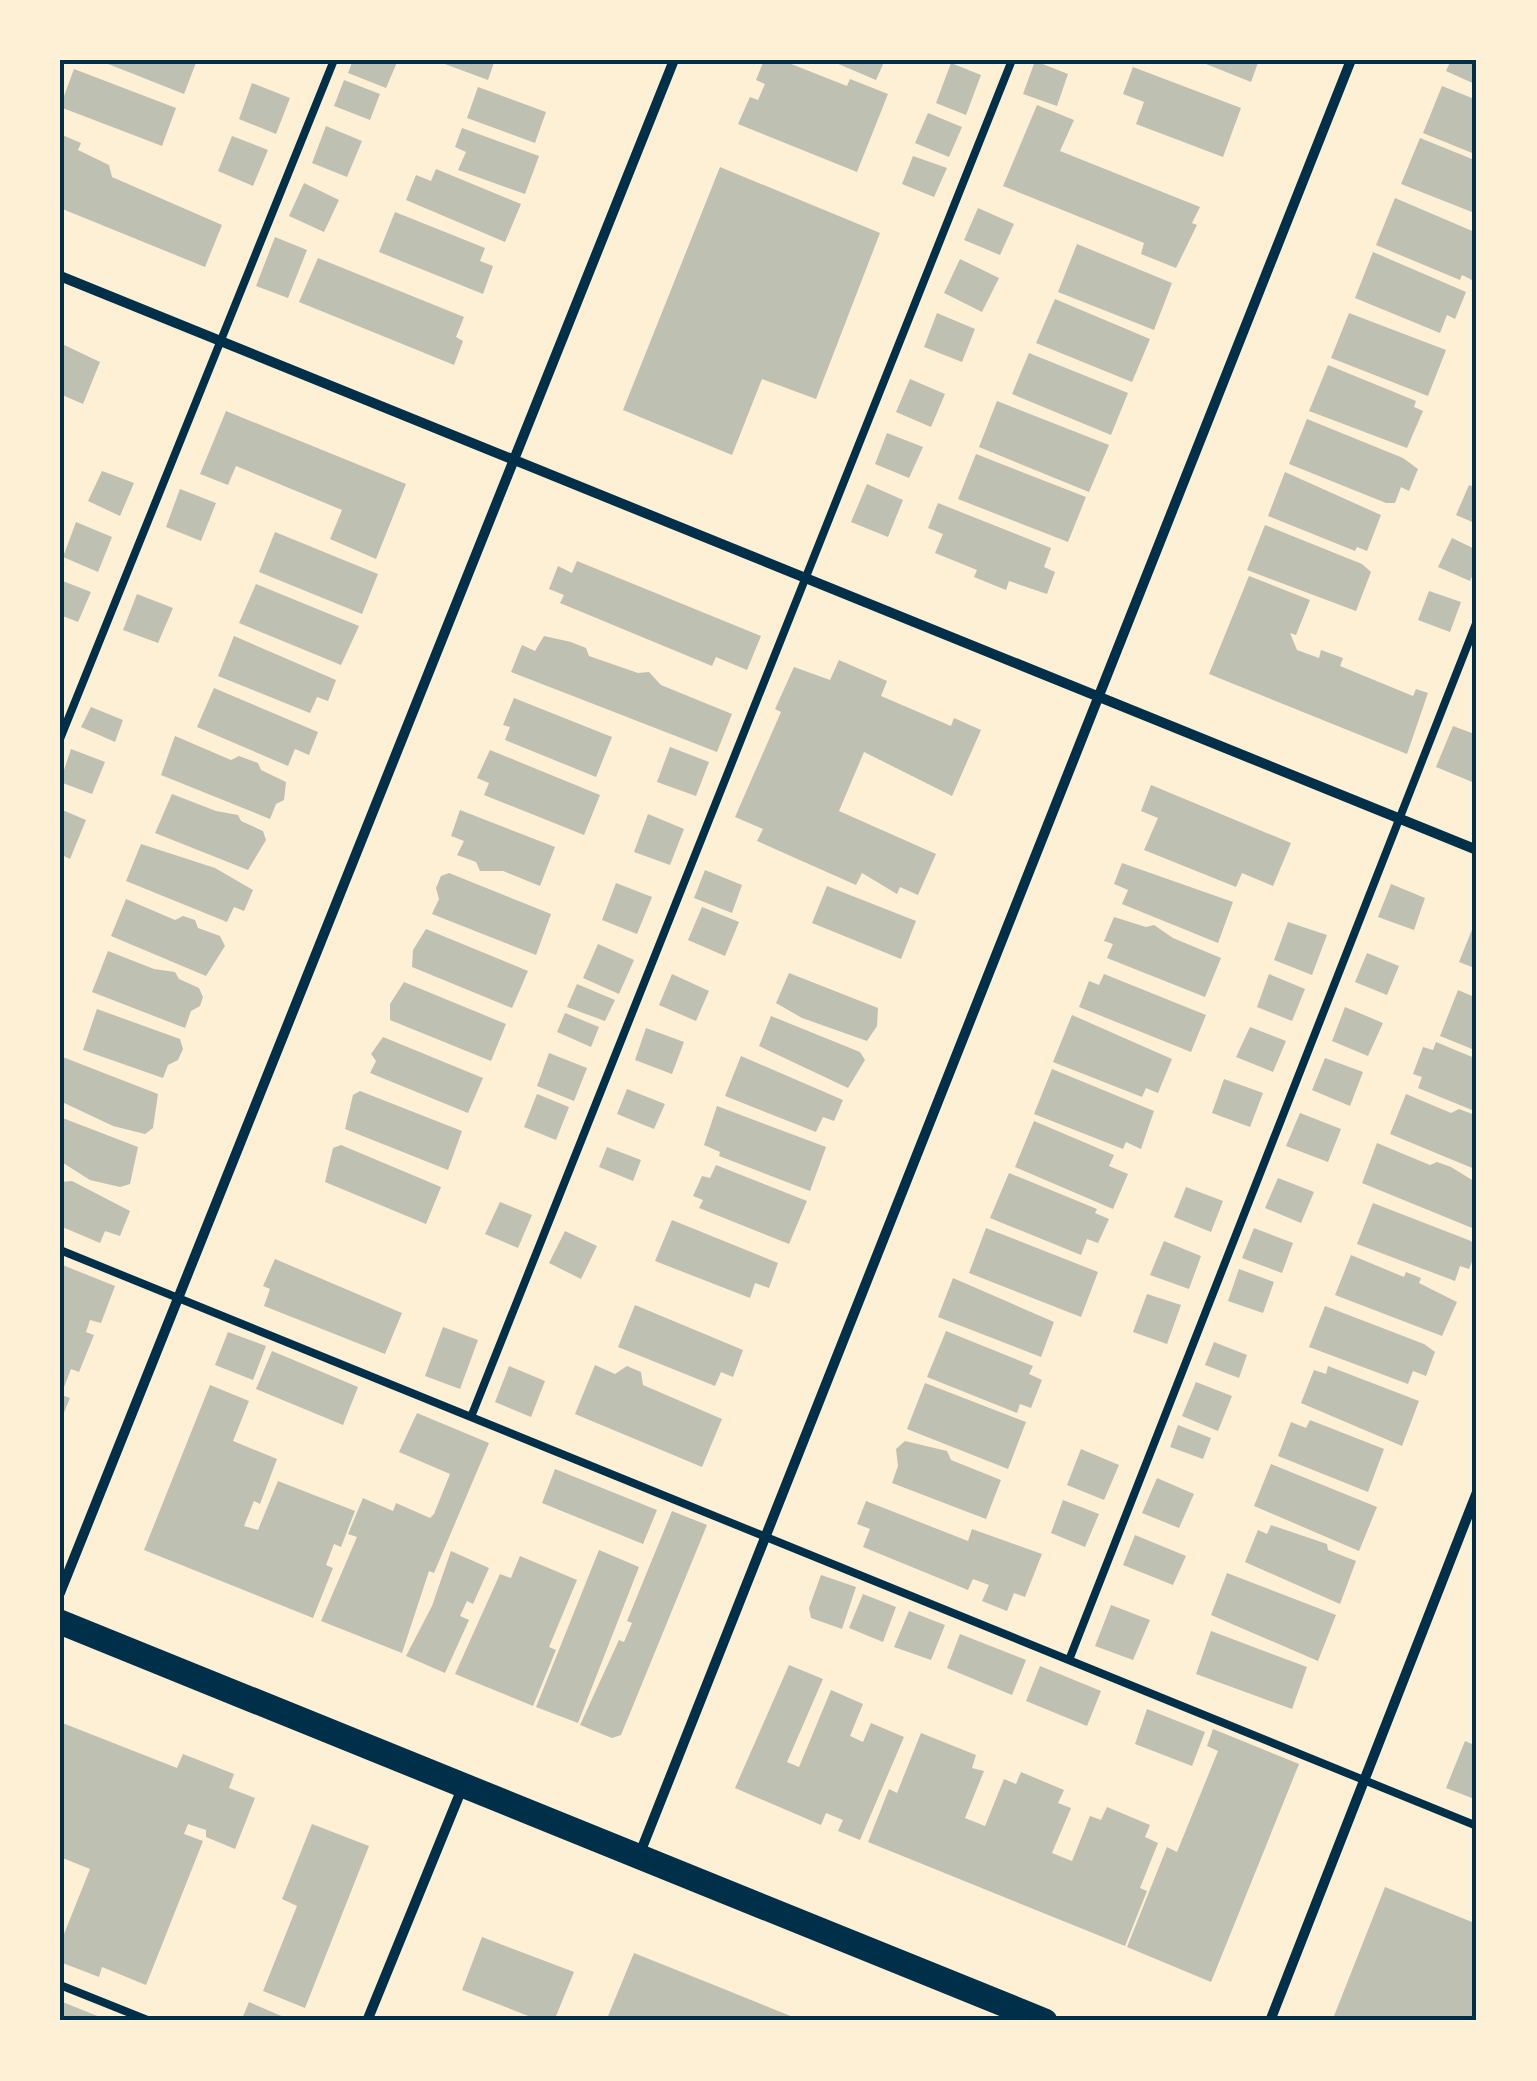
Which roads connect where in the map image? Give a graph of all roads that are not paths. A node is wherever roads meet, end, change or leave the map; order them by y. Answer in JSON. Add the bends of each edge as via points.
{"nodes":[{"id":1,"x":334,"y":60,"type":"edge"},
{"id":2,"x":674,"y":60,"type":"edge"},
{"id":3,"x":1012,"y":60,"type":"edge"},
{"id":4,"x":1350,"y":60,"type":"edge"},
{"id":5,"x":60,"y":276,"type":"edge"},
{"id":6,"x":221,"y":342,"type":"junction"},
{"id":7,"x":513,"y":459,"type":"junction"},
{"id":8,"x":805,"y":578,"type":"junction"},
{"id":9,"x":1477,"y":620,"type":"edge"},
{"id":10,"x":1098,"y":697,"type":"junction"},
{"id":11,"x":60,"y":738,"type":"edge"},
{"id":12,"x":1398,"y":818,"type":"junction"},
{"id":13,"x":1477,"y":850,"type":"edge"},
{"id":14,"x":60,"y":1250,"type":"edge"},
{"id":15,"x":177,"y":1298,"type":"junction"},
{"id":16,"x":471,"y":1417,"type":"junction"},
{"id":17,"x":1477,"y":1492,"type":"edge"},
{"id":18,"x":765,"y":1537,"type":"junction"},
{"id":19,"x":60,"y":1593,"type":"edge"},
{"id":20,"x":60,"y":1622,"type":"edge"},
{"id":21,"x":1069,"y":1660,"type":"junction"},
{"id":22,"x":1364,"y":1780,"type":"junction"},
{"id":23,"x":464,"y":1786,"type":"junction"},
{"id":24,"x":1477,"y":1826,"type":"edge"},
{"id":25,"x":638,"y":1857,"type":"junction"},
{"id":26,"x":60,"y":1985,"type":"edge"},
{"id":27,"x":1041,"y":2020,"type":"edge"},
{"id":28,"x":150,"y":2021,"type":"edge"},
{"id":29,"x":368,"y":2021,"type":"edge"},
{"id":30,"x":1270,"y":2021,"type":"edge"}],
"edges":[{"from":1,"to":6,"type":"lane"},
{"from":2,"to":7,"type":"street"},
{"from":3,"to":8,"type":"lane"},
{"from":4,"to":10,"type":"street"},
{"from":5,"to":6,"type":"street"},
{"from":6,"to":7,"type":"street"},
{"from":6,"to":11,"type":"lane"},
{"from":7,"to":8,"type":"street"},
{"from":7,"to":15,"type":"street"},
{"from":8,"to":10,"type":"street"},
{"from":8,"to":16,"type":"lane"},
{"from":9,"to":12,"type":"lane"},
{"from":10,"to":12,"type":"street"},
{"from":10,"to":18,"type":"street"},
{"from":12,"to":13,"type":"street"},
{"from":12,"to":21,"type":"lane"},
{"from":14,"to":15,"type":"lane"},
{"from":15,"to":16,"type":"lane"},
{"from":15,"to":19,"type":"street"},
{"from":16,"to":18,"type":"lane"},
{"from":17,"to":22,"type":"street"},
{"from":18,"to":21,"type":"lane"},
{"from":18,"to":25,"type":"street"},
{"from":20,"to":23,"type":"main road"},
{"from":21,"to":22,"type":"lane"},
{"from":22,"to":24,"type":"lane"},
{"from":22,"to":30,"type":"street"},
{"from":23,"to":25,"type":"main road"},
{"from":23,"to":29,"type":"street"},
{"from":25,"to":27,"type":"main road"},
{"from":26,"to":28,"type":"lane"}]}
